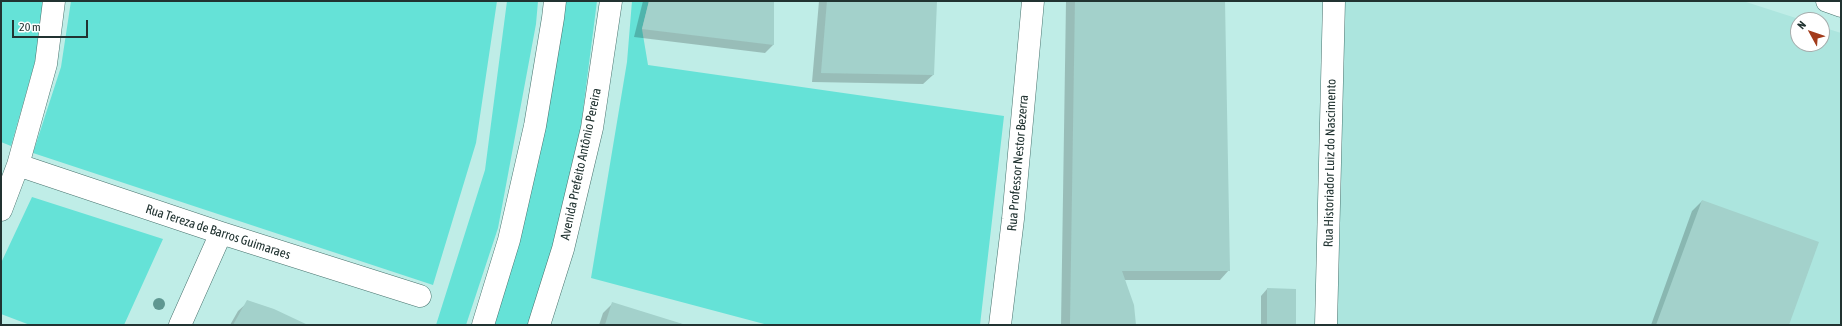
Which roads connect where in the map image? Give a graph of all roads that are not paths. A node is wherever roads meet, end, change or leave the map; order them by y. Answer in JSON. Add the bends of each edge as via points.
{"nodes":[{"id":1,"x":54,"y":1,"type":"edge"},
{"id":2,"x":555,"y":1,"type":"edge"},
{"id":3,"x":610,"y":1,"type":"edge"},
{"id":4,"x":1033,"y":1,"type":"edge"},
{"id":5,"x":1334,"y":1,"type":"edge"},
{"id":6,"x":1827,"y":1,"type":"edge"},
{"id":7,"x":1841,"y":6,"type":"edge"},
{"id":8,"x":18,"y":165,"type":"junction"},
{"id":9,"x":1,"y":210,"type":"edge"},
{"id":10,"x":221,"y":233,"type":"junction"},
{"id":11,"x":420,"y":296,"type":"dead end"},
{"id":12,"x":180,"y":325,"type":"edge"},
{"id":13,"x":483,"y":325,"type":"edge"},
{"id":14,"x":539,"y":325,"type":"edge"},
{"id":15,"x":1000,"y":325,"type":"edge"},
{"id":16,"x":1326,"y":325,"type":"edge"}],
"edges":[{"from":1,"to":8,"type":"street","via":[[46,64]]},
{"from":2,"to":13,"type":"street","via":[[535,126],[509,240]]},
{"from":3,"to":14,"type":"street","name":"Avenida Prefeito Antônio Pereira","via":[[592,128],[563,249]]},
{"from":4,"to":15,"type":"street","name":"Rua Professor Nestor Bezerra","via":[[1013,219]]},
{"from":5,"to":16,"type":"street","name":"Rua Historiador Luiz do Nascimento"},
{"from":6,"to":7,"type":"street"},
{"from":8,"to":9,"type":"street"},
{"from":8,"to":10,"type":"street","name":"Rua Tereza de Barros Guimaraes"},
{"from":10,"to":11,"type":"street","name":"Rua Tereza de Barros Guimaraes"},
{"from":10,"to":12,"type":"street"}]}
